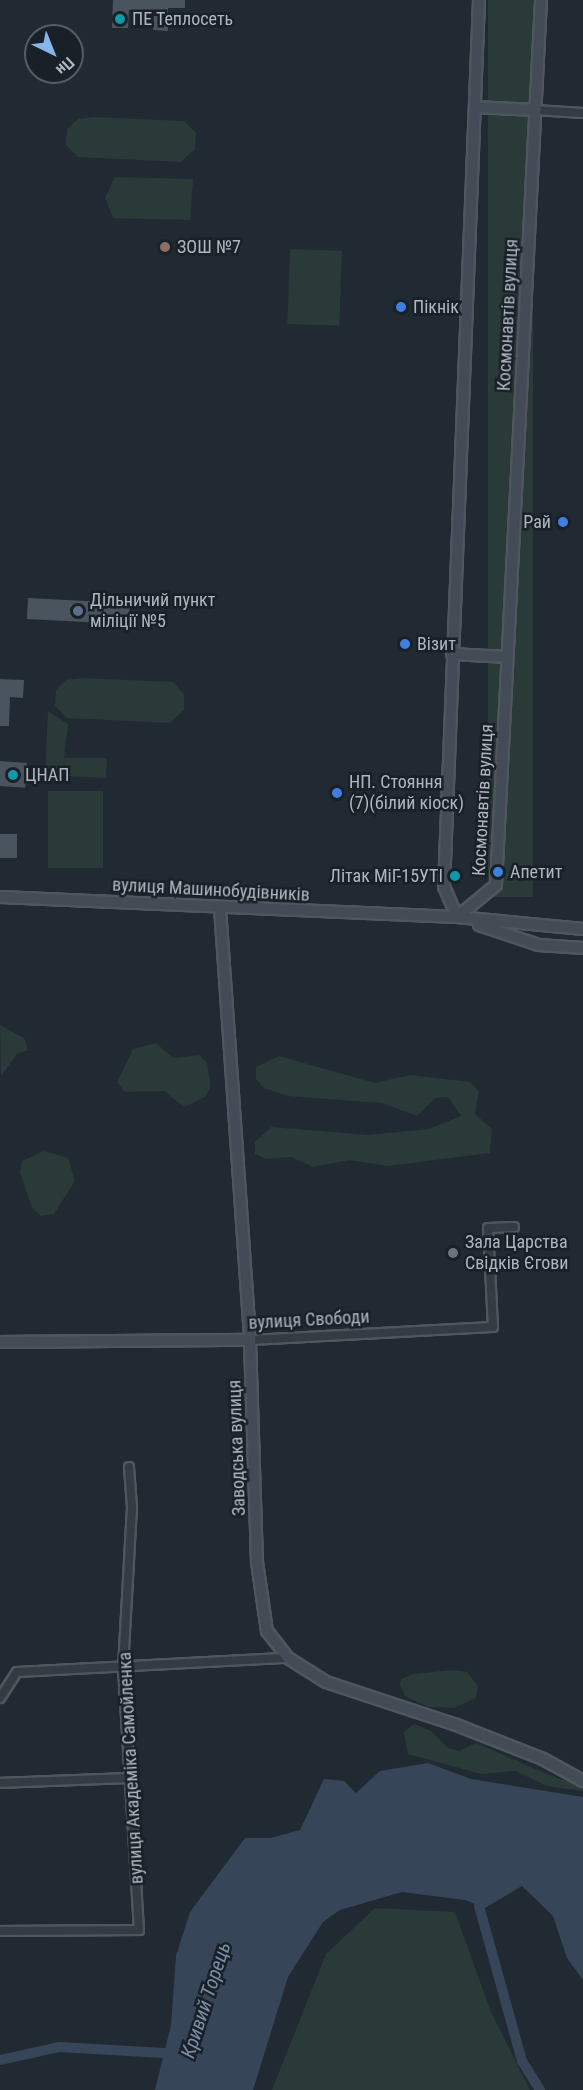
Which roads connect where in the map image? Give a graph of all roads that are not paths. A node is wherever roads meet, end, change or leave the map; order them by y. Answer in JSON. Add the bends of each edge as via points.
{"nodes":[{"id":1,"x":479,"y":0,"type":"edge"},
{"id":2,"x":541,"y":0,"type":"edge"},
{"id":3,"x":475,"y":107,"type":"junction"},
{"id":4,"x":535,"y":110,"type":"junction"},
{"id":5,"x":583,"y":113,"type":"edge"},
{"id":6,"x":452,"y":654,"type":"junction"},
{"id":7,"x":507,"y":657,"type":"junction"},
{"id":8,"x":0,"y":897,"type":"edge"},
{"id":9,"x":220,"y":908,"type":"junction"},
{"id":10,"x":456,"y":917,"type":"junction"},
{"id":11,"x":583,"y":929,"type":"edge"},
{"id":12,"x":583,"y":948,"type":"edge"},
{"id":13,"x":514,"y":1227,"type":"dead end"},
{"id":14,"x":250,"y":1340,"type":"junction"},
{"id":15,"x":0,"y":1342,"type":"edge"},
{"id":16,"x":129,"y":1467,"type":"dead end"},
{"id":17,"x":288,"y":1658,"type":"junction"},
{"id":18,"x":123,"y":1668,"type":"junction"},
{"id":19,"x":0,"y":1698,"type":"edge"},
{"id":20,"x":131,"y":1778,"type":"junction"},
{"id":21,"x":583,"y":1781,"type":"edge"},
{"id":22,"x":0,"y":1783,"type":"edge"},
{"id":23,"x":0,"y":1931,"type":"edge"}],
"edges":[{"from":1,"to":3,"type":"street","name":"Космонавтів вулиця"},
{"from":2,"to":4,"type":"street","name":"Космонавтів вулиця"},
{"from":3,"to":4,"type":"street"},
{"from":3,"to":6,"type":"street","name":"Космонавтів вулиця"},
{"from":4,"to":5,"type":"street"},
{"from":4,"to":7,"type":"street","name":"Космонавтів вулиця"},
{"from":6,"to":7,"type":"street"},
{"from":6,"to":10,"type":"street","name":"Космонавтів вулиця","via":[[444,886]]},
{"from":7,"to":10,"type":"street","name":"Космонавтів вулиця","via":[[496,885]]},
{"from":8,"to":9,"type":"street","name":"вулиця Машинобудівників"},
{"from":9,"to":10,"type":"street","name":"вулиця Машинобудівників"},
{"from":9,"to":14,"type":"street","name":"Заводська вулиця"},
{"from":10,"to":11,"type":"street","name":"вулиця Машинобудівників"},
{"from":10,"to":12,"type":"street","name":"вулиця Машинобудівників","via":[[539,945]]},
{"from":13,"to":14,"type":"street","name":"вулиця Свободи","via":[[488,1228],[493,1327]]},
{"from":14,"to":15,"type":"street","name":"вулиця Свободи"},
{"from":14,"to":17,"type":"street","name":"Заводська вулиця","via":[[260,1603],[267,1631]]},
{"from":16,"to":18,"type":"street","name":"вулиця Академіка Самойленка","via":[[132,1507]]},
{"from":17,"to":18,"type":"street"},
{"from":17,"to":21,"type":"street","name":"Заводська вулиця","via":[[326,1682],[543,1758]]},
{"from":18,"to":19,"type":"street","via":[[17,1672]]},
{"from":18,"to":20,"type":"street","name":"вулиця Академіка Самойленка"},
{"from":20,"to":22,"type":"street"},
{"from":20,"to":23,"type":"street","name":"вулиця Академіка Самойленка","via":[[139,1930]]}]}
